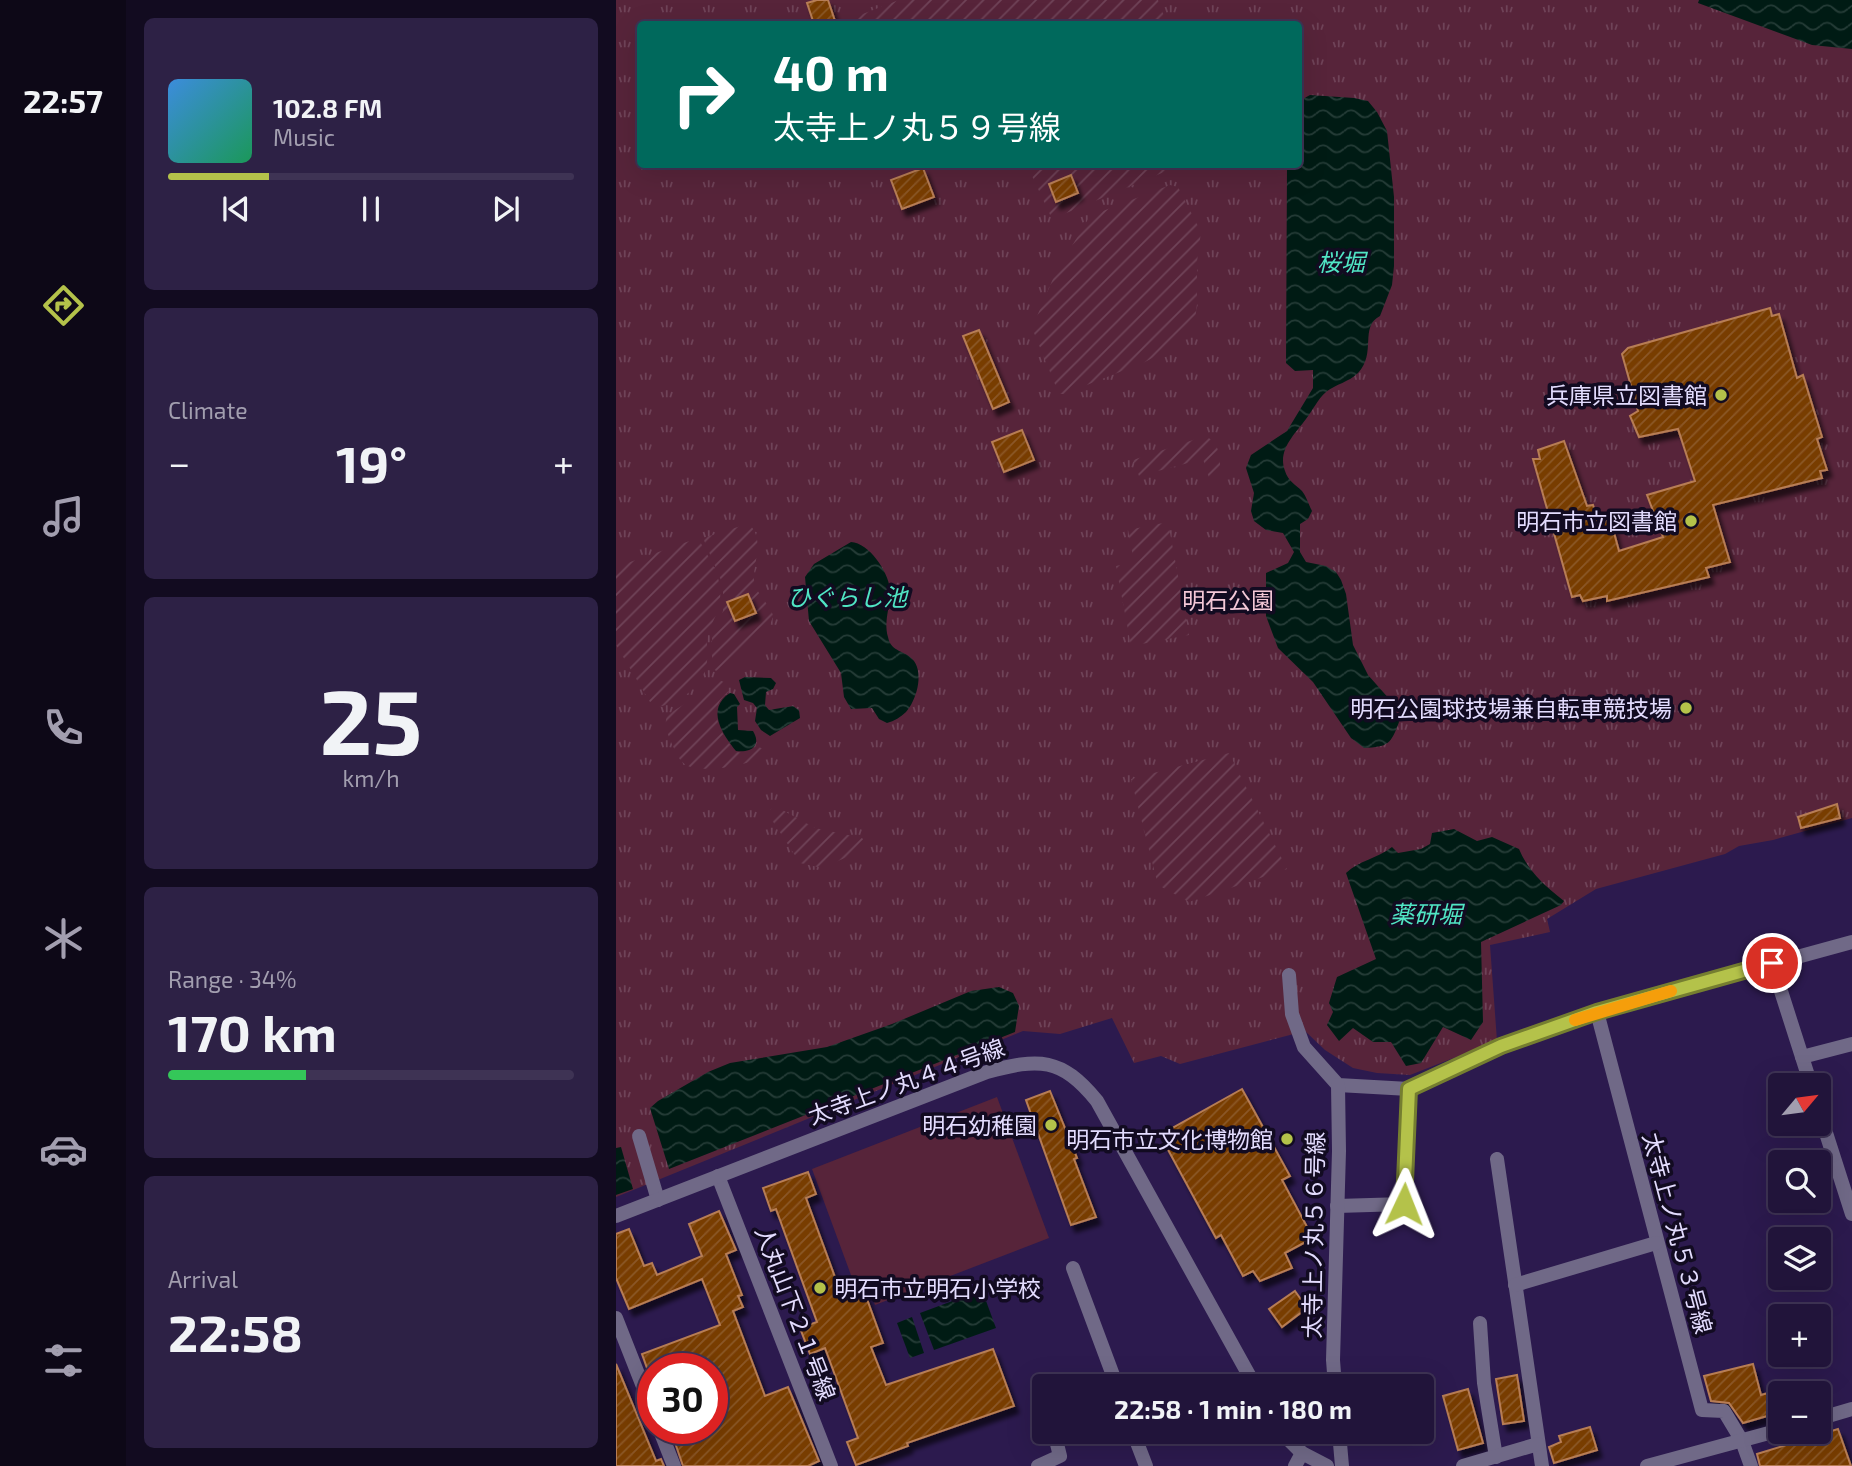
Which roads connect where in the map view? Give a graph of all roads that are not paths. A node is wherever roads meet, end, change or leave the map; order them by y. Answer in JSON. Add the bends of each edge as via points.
{"nodes":[{"id":1,"x":1852,"y":942,"type":"edge"},
{"id":2,"x":1772,"y":963,"type":"junction"},
{"id":3,"x":1289,"y":975,"type":"dead end"},
{"id":4,"x":1597,"y":1012,"type":"junction"},
{"id":5,"x":1852,"y":1044,"type":"edge"},
{"id":6,"x":1802,"y":1057,"type":"junction"},
{"id":7,"x":1807,"y":1073,"type":"edge"},
{"id":8,"x":1338,"y":1085,"type":"junction"},
{"id":9,"x":1409,"y":1089,"type":"junction"},
{"id":10,"x":639,"y":1136,"type":"dead end"},
{"id":11,"x":1827,"y":1136,"type":"edge"},
{"id":12,"x":1497,"y":1159,"type":"dead end"},
{"id":13,"x":718,"y":1176,"type":"junction"},
{"id":14,"x":658,"y":1200,"type":"junction"},
{"id":15,"x":1337,"y":1206,"type":"junction"},
{"id":16,"x":1852,"y":1214,"type":"edge"},
{"id":17,"x":616,"y":1216,"type":"edge"},
{"id":18,"x":1656,"y":1243,"type":"junction"},
{"id":19,"x":1073,"y":1268,"type":"dead end"},
{"id":20,"x":1515,"y":1284,"type":"junction"},
{"id":21,"x":616,"y":1318,"type":"edge"},
{"id":22,"x":1480,"y":1322,"type":"dead end"},
{"id":23,"x":637,"y":1371,"type":"edge"},
{"id":24,"x":1113,"y":1374,"type":"edge"},
{"id":25,"x":1248,"y":1374,"type":"edge"},
{"id":26,"x":1334,"y":1374,"type":"edge"},
{"id":27,"x":1852,"y":1409,"type":"edge"},
{"id":28,"x":1831,"y":1415,"type":"edge"},
{"id":29,"x":1768,"y":1433,"type":"edge"},
{"id":30,"x":1742,"y":1441,"type":"junction"},
{"id":31,"x":665,"y":1444,"type":"edge"},
{"id":32,"x":1057,"y":1444,"type":"edge"},
{"id":33,"x":1138,"y":1444,"type":"edge"},
{"id":34,"x":1288,"y":1444,"type":"edge"},
{"id":35,"x":1340,"y":1444,"type":"edge"},
{"id":36,"x":1538,"y":1444,"type":"junction"},
{"id":37,"x":1496,"y":1457,"type":"junction"},
{"id":38,"x":1298,"y":1460,"type":"edge"},
{"id":39,"x":674,"y":1466,"type":"edge"},
{"id":40,"x":831,"y":1466,"type":"edge"},
{"id":41,"x":1038,"y":1466,"type":"edge"},
{"id":42,"x":1146,"y":1466,"type":"edge"},
{"id":43,"x":1326,"y":1466,"type":"edge"},
{"id":44,"x":1342,"y":1466,"type":"edge"},
{"id":45,"x":1464,"y":1466,"type":"edge"},
{"id":46,"x":1542,"y":1466,"type":"edge"},
{"id":47,"x":1647,"y":1466,"type":"edge"},
{"id":48,"x":1751,"y":1466,"type":"edge"}],
"edges":[{"from":1,"to":2,"type":"street"},
{"from":2,"to":4,"type":"street"},
{"from":2,"to":6,"type":"street"},
{"from":3,"to":8,"type":"street","via":[[1292,1014],[1304,1047]]},
{"from":4,"to":9,"type":"street","via":[[1501,1046]]},
{"from":4,"to":18,"type":"street","name":"太寺上ノ丸５３号線"},
{"from":5,"to":6,"type":"street"},
{"from":6,"to":7,"type":"street"},
{"from":8,"to":9,"type":"street"},
{"from":8,"to":15,"type":"street","name":"太寺上ノ丸５６号線"},
{"from":9,"to":15,"type":"street","via":[[1404,1204]]},
{"from":10,"to":14,"type":"street"},
{"from":11,"to":16,"type":"street"},
{"from":12,"to":20,"type":"street"},
{"from":13,"to":14,"type":"street","name":"太寺上ノ丸４４号線"},
{"from":13,"to":25,"type":"street","name":"太寺上ノ丸４４号線","via":[[987,1072],[1021,1063],[1044,1063],[1080,1081],[1097,1101]]},
{"from":13,"to":40,"type":"street","name":"人丸山下２１号線"},
{"from":14,"to":17,"type":"street","name":"太寺上ノ丸４４号線"},
{"from":15,"to":26,"type":"street","name":"太寺上ノ丸５６号線"},
{"from":18,"to":20,"type":"street"},
{"from":18,"to":30,"type":"street","name":"太寺上ノ丸５３号線","via":[[1702,1410],[1724,1411]]},
{"from":19,"to":24,"type":"street"},
{"from":20,"to":36,"type":"street"},
{"from":21,"to":23,"type":"street"},
{"from":22,"to":37,"type":"street"},
{"from":27,"to":28,"type":"street"},
{"from":29,"to":30,"type":"street"},
{"from":30,"to":47,"type":"street"},
{"from":30,"to":48,"type":"street"},
{"from":31,"to":39,"type":"street"},
{"from":32,"to":41,"type":"street","via":[[1060,1456]]},
{"from":33,"to":42,"type":"street"},
{"from":34,"to":38,"type":"street"},
{"from":35,"to":44,"type":"street"},
{"from":36,"to":37,"type":"street"},
{"from":36,"to":46,"type":"street"},
{"from":37,"to":45,"type":"street"},
{"from":38,"to":43,"type":"street"}]}
